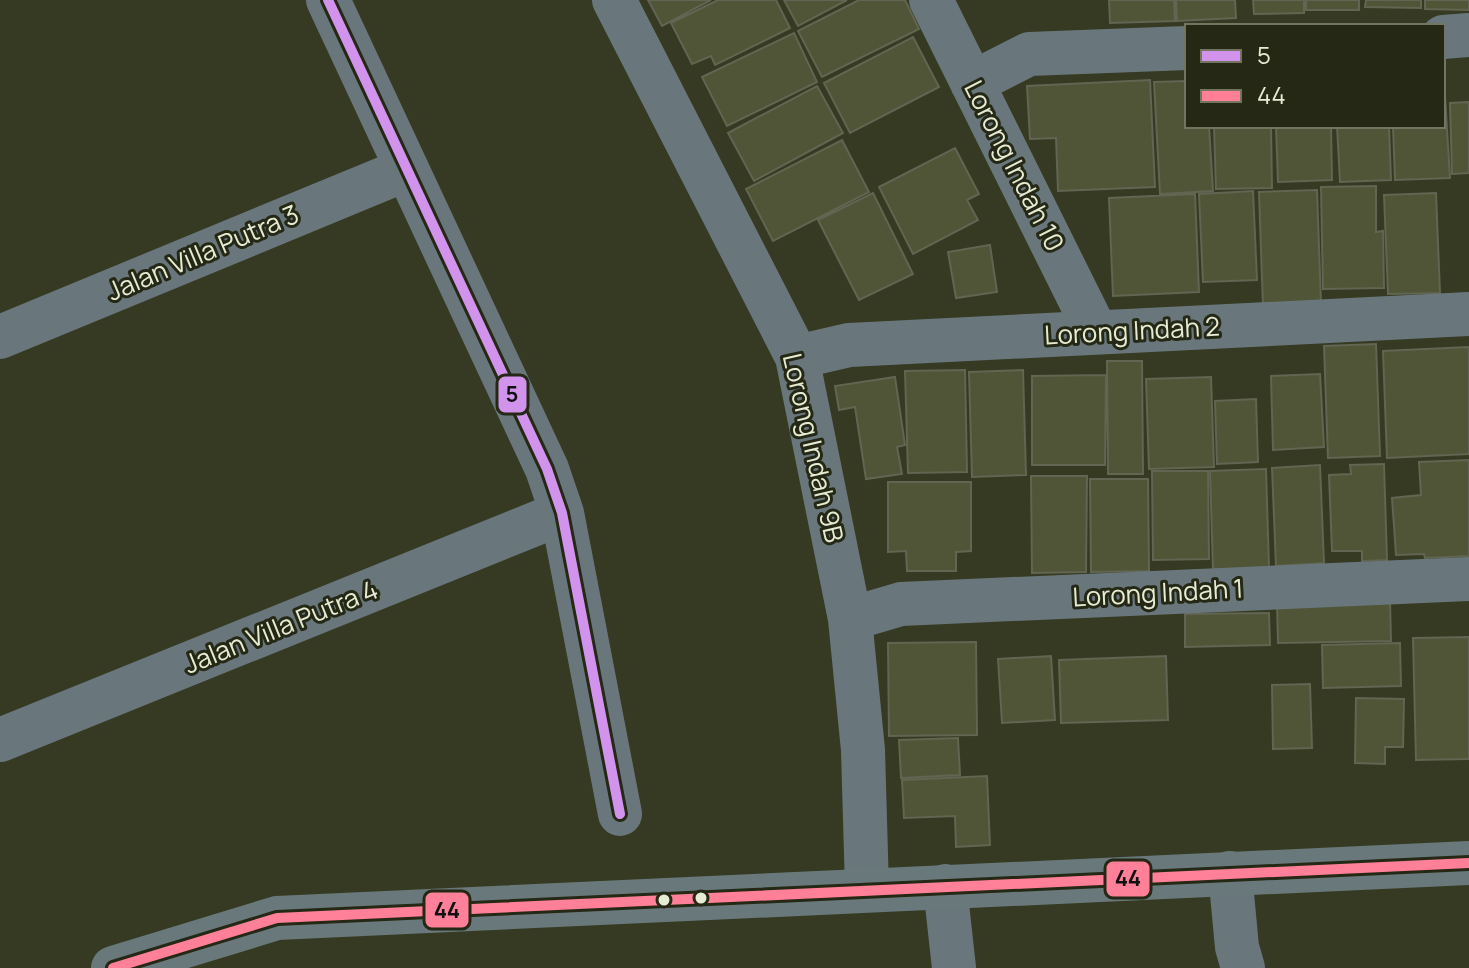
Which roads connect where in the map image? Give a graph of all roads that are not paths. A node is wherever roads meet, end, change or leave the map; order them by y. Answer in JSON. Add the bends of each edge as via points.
{"nodes":[{"id":1,"x":328,"y":0,"type":"edge"},
{"id":2,"x":614,"y":0,"type":"edge"},
{"id":3,"x":931,"y":0,"type":"edge"},
{"id":4,"x":1469,"y":35,"type":"edge"},
{"id":5,"x":1445,"y":37,"type":"edge"},
{"id":6,"x":1185,"y":48,"type":"edge"},
{"id":7,"x":972,"y":83,"type":"junction"},
{"id":8,"x":407,"y":169,"type":"junction"},
{"id":9,"x":1469,"y":314,"type":"edge"},
{"id":10,"x":1096,"y":332,"type":"junction"},
{"id":11,"x":0,"y":337,"type":"edge"},
{"id":12,"x":797,"y":357,"type":"junction"},
{"id":13,"x":562,"y":513,"type":"junction"},
{"id":14,"x":1469,"y":579,"type":"edge"},
{"id":15,"x":850,"y":619,"type":"junction"},
{"id":16,"x":0,"y":740,"type":"edge"},
{"id":17,"x":620,"y":814,"type":"dead end"},
{"id":18,"x":1469,"y":863,"type":"edge"},
{"id":19,"x":1230,"y":873,"type":"junction"},
{"id":20,"x":945,"y":886,"type":"junction"},
{"id":21,"x":867,"y":889,"type":"junction"},
{"id":22,"x":113,"y":968,"type":"edge"},
{"id":23,"x":954,"y":968,"type":"edge"},
{"id":24,"x":1243,"y":968,"type":"edge"}],
"edges":[{"from":1,"to":8,"type":"street"},
{"from":2,"to":12,"type":"street","name":"Lorong Indah 9B"},
{"from":3,"to":7,"type":"street","name":"Lorong Indah 10"},
{"from":4,"to":5,"type":"street"},
{"from":6,"to":7,"type":"street","via":[[1029,54]]},
{"from":7,"to":10,"type":"street","name":"Lorong Indah 10"},
{"from":8,"to":11,"type":"street","name":"Jalan Villa Putra 3"},
{"from":8,"to":13,"type":"street","via":[[547,469]]},
{"from":9,"to":10,"type":"street","name":"Lorong Indah 2"},
{"from":10,"to":12,"type":"street","name":"Lorong Indah 2","via":[[849,345]]},
{"from":12,"to":15,"type":"street","name":"Lorong Indah 9B"},
{"from":13,"to":16,"type":"street","name":"Jalan Villa Putra 4"},
{"from":13,"to":17,"type":"street"},
{"from":14,"to":15,"type":"street","name":"Lorong Indah 1","via":[[901,604]]},
{"from":15,"to":21,"type":"street","name":"Lorong Indah 9B","via":[[863,750]]},
{"from":18,"to":19,"type":"street"},
{"from":19,"to":20,"type":"street"},
{"from":19,"to":24,"type":"street"},
{"from":20,"to":21,"type":"street"},
{"from":20,"to":23,"type":"street"},
{"from":21,"to":22,"type":"street","via":[[277,918]]}]}
